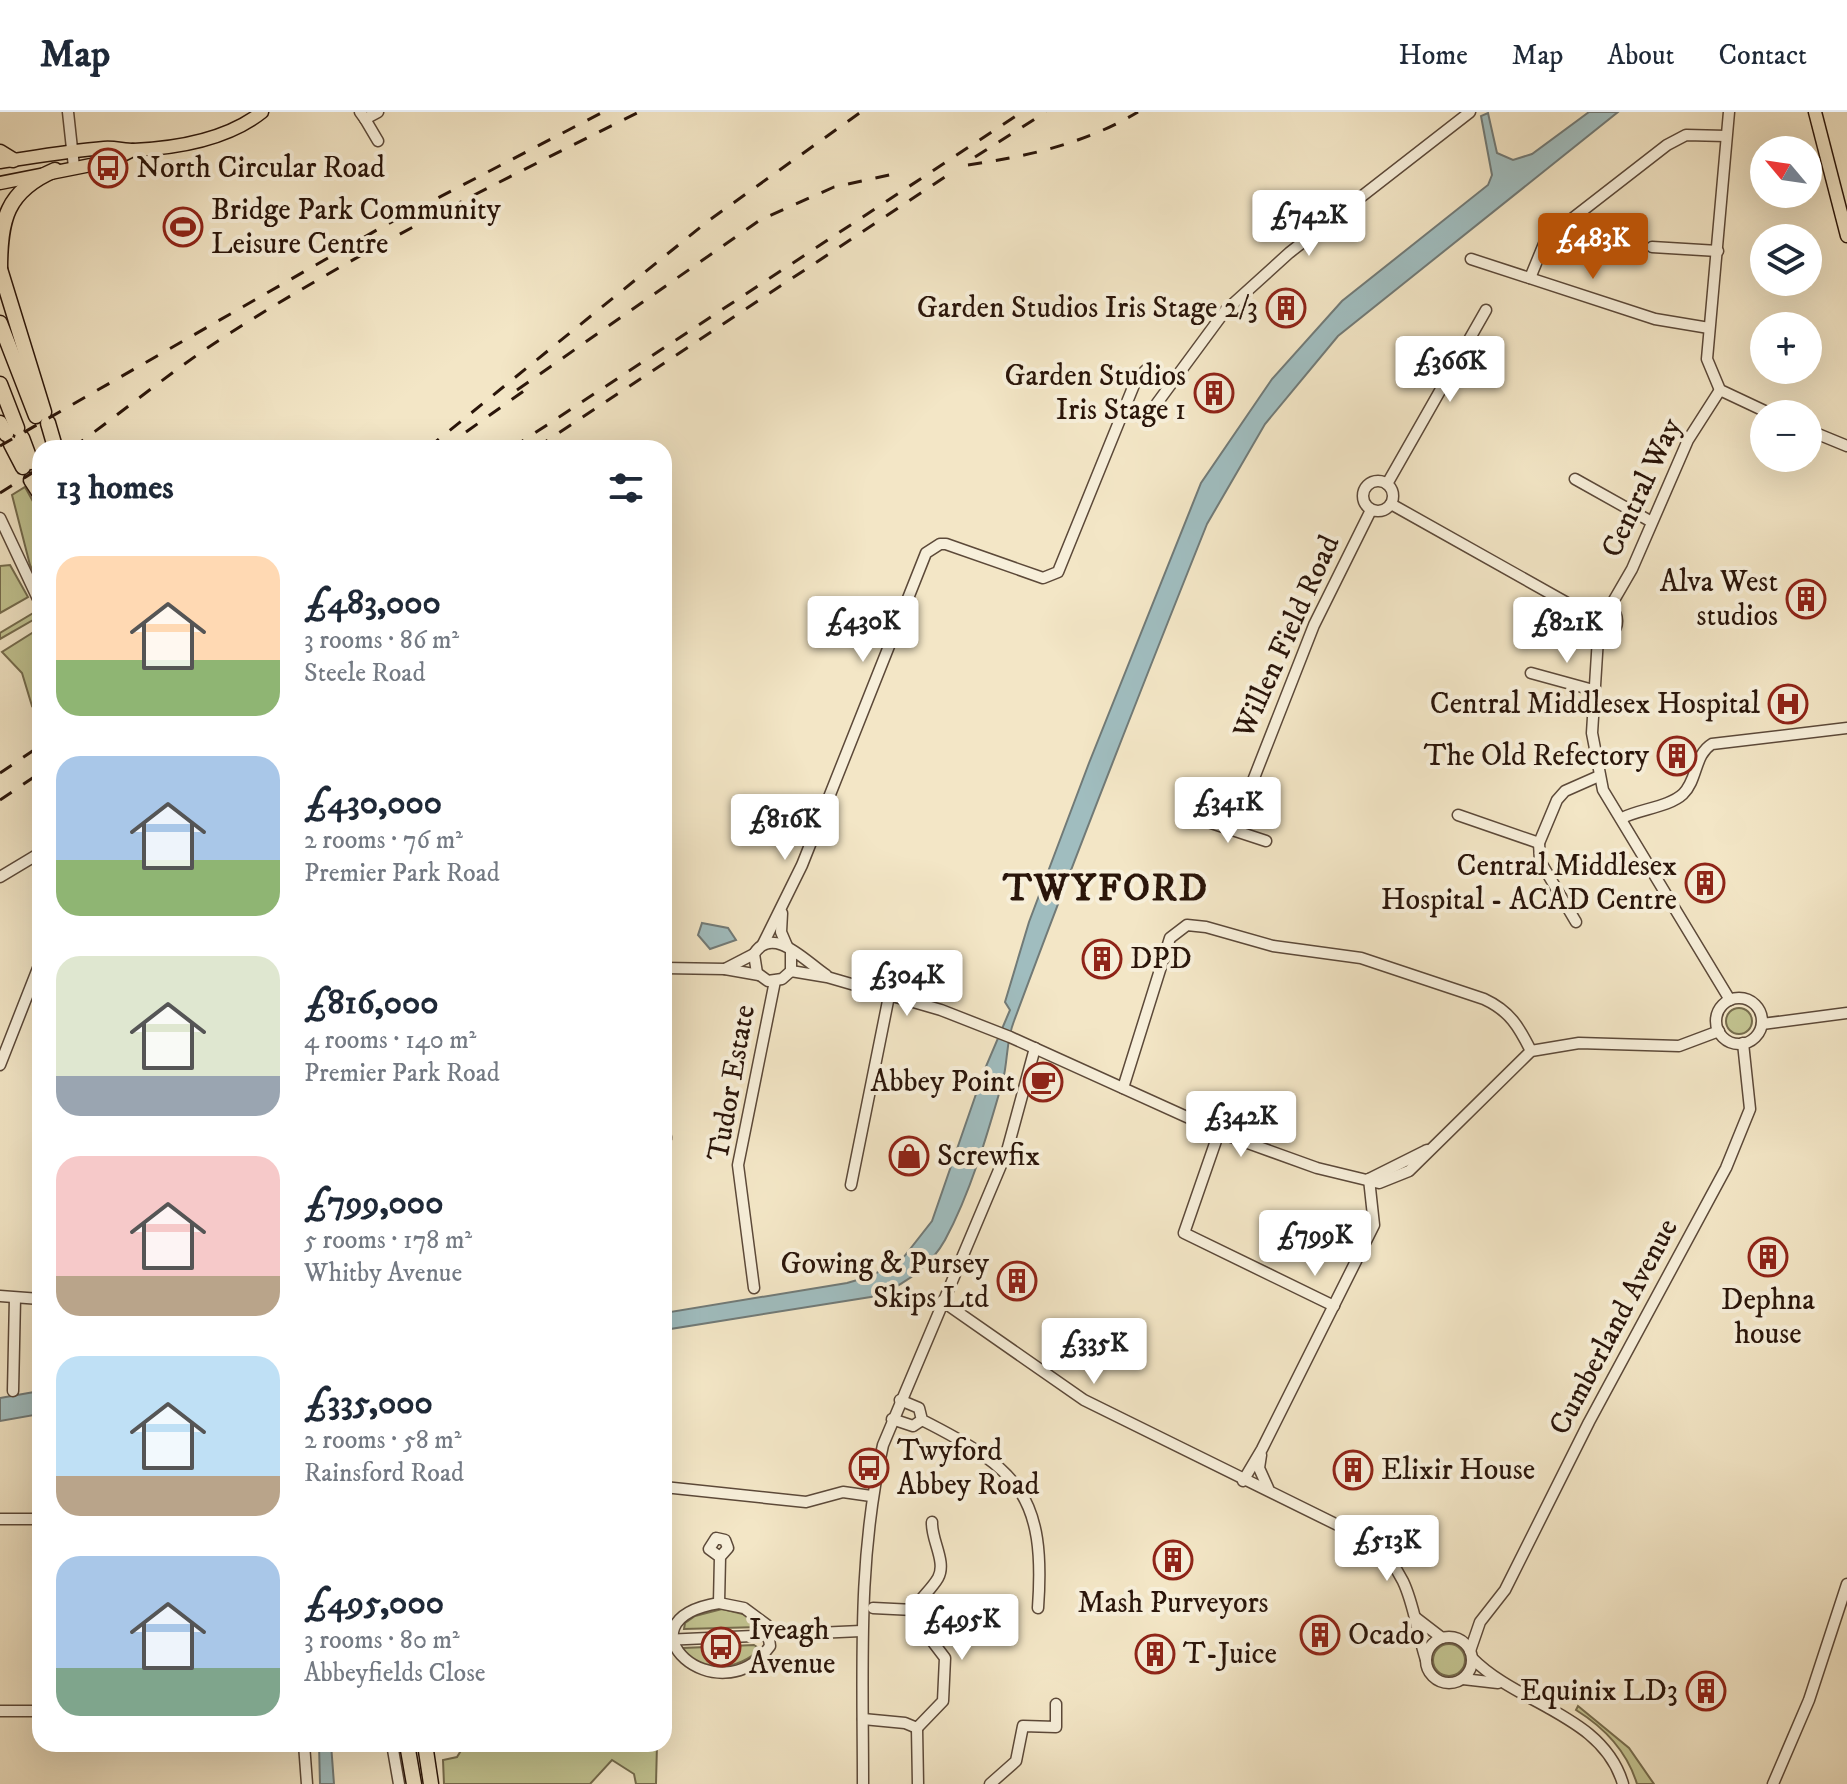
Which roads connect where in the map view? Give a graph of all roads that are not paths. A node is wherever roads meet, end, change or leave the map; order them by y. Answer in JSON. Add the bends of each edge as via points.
{"nodes":[{"id":1,"x":68,"y":112,"type":"edge"},
{"id":2,"x":262,"y":112,"type":"edge"},
{"id":3,"x":378,"y":112,"type":"edge"},
{"id":4,"x":1470,"y":112,"type":"edge"},
{"id":5,"x":1729,"y":112,"type":"edge"},
{"id":6,"x":1815,"y":112,"type":"edge"},
{"id":7,"x":363,"y":116,"type":"edge"},
{"id":8,"x":1726,"y":136,"type":"junction"},
{"id":9,"x":378,"y":141,"type":"dead end"},
{"id":10,"x":133,"y":150,"type":"junction"},
{"id":11,"x":72,"y":151,"type":"junction"},
{"id":12,"x":4,"y":158,"type":"edge"},
{"id":13,"x":74,"y":167,"type":"junction"},
{"id":14,"x":55,"y":170,"type":"junction"},
{"id":15,"x":0,"y":183,"type":"edge"},
{"id":16,"x":1847,"y":236,"type":"edge"},
{"id":17,"x":1652,"y":247,"type":"dead end"},
{"id":18,"x":1718,"y":251,"type":"junction"},
{"id":19,"x":1471,"y":259,"type":"dead end"},
{"id":20,"x":0,"y":269,"type":"edge"},
{"id":21,"x":1530,"y":278,"type":"junction"},
{"id":22,"x":1486,"y":310,"type":"dead end"},
{"id":23,"x":0,"y":323,"type":"edge"},
{"id":24,"x":1709,"y":328,"type":"junction"},
{"id":25,"x":1148,"y":368,"type":"dead end"},
{"id":26,"x":0,"y":384,"type":"edge"},
{"id":27,"x":1720,"y":390,"type":"junction"},
{"id":28,"x":1750,"y":404,"type":"edge"},
{"id":29,"x":1124,"y":411,"type":"junction"},
{"id":30,"x":42,"y":420,"type":"junction"},
{"id":31,"x":11,"y":433,"type":"edge"},
{"id":32,"x":1822,"y":435,"type":"edge"},
{"id":33,"x":50,"y":440,"type":"edge"},
{"id":34,"x":1844,"y":443,"type":"edge"},
{"id":35,"x":32,"y":471,"type":"tunnel mouth"},
{"id":36,"x":1575,"y":479,"type":"dead end"},
{"id":37,"x":1387,"y":484,"type":"junction"},
{"id":38,"x":1391,"y":504,"type":"junction"},
{"id":39,"x":1371,"y":510,"type":"junction"},
{"id":40,"x":0,"y":518,"type":"edge"},
{"id":41,"x":1650,"y":521,"type":"junction"},
{"id":42,"x":32,"y":587,"type":"edge"},
{"id":43,"x":1610,"y":607,"type":"junction"},
{"id":44,"x":1585,"y":613,"type":"junction"},
{"id":45,"x":1598,"y":638,"type":"junction"},
{"id":46,"x":1531,"y":673,"type":"dead end"},
{"id":47,"x":1593,"y":690,"type":"junction"},
{"id":48,"x":1847,"y":728,"type":"edge"},
{"id":49,"x":1599,"y":776,"type":"junction"},
{"id":50,"x":1458,"y":815,"type":"dead end"},
{"id":51,"x":1622,"y":818,"type":"junction"},
{"id":52,"x":1199,"y":819,"type":"dead end"},
{"id":53,"x":1234,"y":829,"type":"junction"},
{"id":54,"x":1266,"y":841,"type":"dead end"},
{"id":55,"x":1539,"y":843,"type":"junction"},
{"id":56,"x":32,"y":858,"type":"edge"},
{"id":57,"x":0,"y":877,"type":"edge"},
{"id":58,"x":783,"y":907,"type":"junction"},
{"id":59,"x":1576,"y":922,"type":"dead end"},
{"id":60,"x":763,"y":944,"type":"junction"},
{"id":61,"x":789,"y":948,"type":"junction"},
{"id":62,"x":754,"y":954,"type":"junction"},
{"id":63,"x":672,"y":968,"type":"edge"},
{"id":64,"x":725,"y":969,"type":"junction"},
{"id":65,"x":791,"y":971,"type":"junction"},
{"id":66,"x":759,"y":975,"type":"junction"},
{"id":67,"x":827,"y":977,"type":"junction"},
{"id":68,"x":775,"y":981,"type":"junction"},
{"id":69,"x":32,"y":983,"type":"edge"},
{"id":70,"x":889,"y":996,"type":"junction"},
{"id":71,"x":1730,"y":1000,"type":"junction"},
{"id":72,"x":1847,"y":1013,"type":"edge"},
{"id":73,"x":1762,"y":1024,"type":"junction"},
{"id":74,"x":1719,"y":1031,"type":"junction"},
{"id":75,"x":1743,"y":1043,"type":"junction"},
{"id":76,"x":1035,"y":1048,"type":"junction"},
{"id":77,"x":1531,"y":1051,"type":"junction"},
{"id":78,"x":0,"y":1065,"type":"edge"},
{"id":79,"x":1123,"y":1088,"type":"junction"},
{"id":80,"x":1219,"y":1132,"type":"junction"},
{"id":81,"x":1369,"y":1179,"type":"junction"},
{"id":82,"x":851,"y":1185,"type":"dead end"},
{"id":83,"x":754,"y":1288,"type":"dead end"},
{"id":84,"x":0,"y":1296,"type":"edge"},
{"id":85,"x":15,"y":1298,"type":"junction"},
{"id":86,"x":32,"y":1299,"type":"edge"},
{"id":87,"x":942,"y":1301,"type":"junction"},
{"id":88,"x":1334,"y":1306,"type":"junction"},
{"id":89,"x":13,"y":1391,"type":"dead end"},
{"id":90,"x":900,"y":1400,"type":"junction"},
{"id":91,"x":892,"y":1419,"type":"junction"},
{"id":92,"x":922,"y":1420,"type":"junction"},
{"id":93,"x":1262,"y":1449,"type":"junction"},
{"id":94,"x":1243,"y":1481,"type":"junction"},
{"id":95,"x":672,"y":1488,"type":"edge"},
{"id":96,"x":1268,"y":1488,"type":"junction"},
{"id":97,"x":871,"y":1496,"type":"junction"},
{"id":98,"x":0,"y":1519,"type":"edge"},
{"id":99,"x":32,"y":1519,"type":"edge"},
{"id":100,"x":932,"y":1522,"type":"dead end"},
{"id":101,"x":720,"y":1557,"type":"dead end"},
{"id":102,"x":1847,"y":1584,"type":"edge"},
{"id":103,"x":719,"y":1603,"type":"junction"},
{"id":104,"x":873,"y":1608,"type":"dead end"},
{"id":105,"x":1038,"y":1608,"type":"dead end"},
{"id":106,"x":914,"y":1610,"type":"junction"},
{"id":107,"x":1416,"y":1618,"type":"junction"},
{"id":108,"x":1480,"y":1622,"type":"junction"},
{"id":109,"x":861,"y":1631,"type":"junction"},
{"id":110,"x":672,"y":1633,"type":"edge"},
{"id":111,"x":771,"y":1638,"type":"junction"},
{"id":112,"x":1446,"y":1638,"type":"junction"},
{"id":113,"x":672,"y":1640,"type":"edge"},
{"id":114,"x":672,"y":1645,"type":"edge"},
{"id":115,"x":1471,"y":1654,"type":"junction"},
{"id":116,"x":1426,"y":1660,"type":"junction"},
{"id":117,"x":1463,"y":1679,"type":"junction"},
{"id":118,"x":1500,"y":1683,"type":"junction"},
{"id":119,"x":1056,"y":1704,"type":"dead end"},
{"id":120,"x":0,"y":1711,"type":"edge"},
{"id":121,"x":32,"y":1711,"type":"edge"},
{"id":122,"x":863,"y":1719,"type":"junction"},
{"id":123,"x":1010,"y":1725,"type":"dead end"},
{"id":124,"x":1023,"y":1726,"type":"junction"},
{"id":125,"x":917,"y":1728,"type":"junction"},
{"id":126,"x":305,"y":1752,"type":"edge"},
{"id":127,"x":393,"y":1752,"type":"edge"},
{"id":128,"x":408,"y":1752,"type":"edge"},
{"id":129,"x":426,"y":1752,"type":"edge"},
{"id":130,"x":307,"y":1784,"type":"edge"},
{"id":131,"x":399,"y":1784,"type":"edge"},
{"id":132,"x":414,"y":1784,"type":"edge"},
{"id":133,"x":431,"y":1784,"type":"edge"},
{"id":134,"x":863,"y":1784,"type":"edge"},
{"id":135,"x":918,"y":1784,"type":"edge"},
{"id":136,"x":990,"y":1784,"type":"edge"},
{"id":137,"x":1623,"y":1784,"type":"edge"},
{"id":138,"x":1773,"y":1784,"type":"edge"}],
"edges":[{"from":1,"to":11,"type":"street"},
{"from":2,"to":10,"type":"main road","via":[[227,132]]},
{"from":3,"to":7,"type":"street"},
{"from":4,"to":29,"type":"street","via":[[1298,246],[1225,311],[1143,418]]},
{"from":5,"to":8,"type":"street"},
{"from":6,"to":16,"type":"main road"},
{"from":7,"to":9,"type":"street"},
{"from":8,"to":18,"type":"street"},
{"from":8,"to":21,"type":"street","via":[[1686,135],[1667,145],[1546,239]]},
{"from":10,"to":11,"type":"main road"},
{"from":10,"to":13,"type":"main road","via":[[111,161]]},
{"from":11,"to":12,"type":"main road"},
{"from":11,"to":13,"type":"street"},
{"from":13,"to":14,"type":"main road"},
{"from":14,"to":15,"type":"main road"},
{"from":14,"to":20,"type":"highway","via":[[35,179],[11,204],[0,238]]},
{"from":17,"to":18,"type":"street"},
{"from":18,"to":24,"type":"street"},
{"from":19,"to":21,"type":"street"},
{"from":20,"to":30,"type":"highway"},
{"from":21,"to":24,"type":"street","via":[[1655,319]]},
{"from":22,"to":37,"type":"street"},
{"from":23,"to":30,"type":"highway"},
{"from":24,"to":27,"type":"street","via":[[1707,359]]},
{"from":25,"to":29,"type":"street","via":[[1136,380]]},
{"from":26,"to":31,"type":"highway"},
{"from":27,"to":28,"type":"street"},
{"from":27,"to":41,"type":"street","name":"Central Way","via":[[1688,440]]},
{"from":29,"to":58,"type":"street","via":[[1058,572],[1043,578],[946,544],[926,553]]},
{"from":30,"to":33,"type":"highway"},
{"from":31,"to":35,"type":"highway"},
{"from":32,"to":34,"type":"street"},
{"from":36,"to":41,"type":"street"},
{"from":37,"to":38,"type":"street"},
{"from":37,"to":39,"type":"street","via":[[1377,481],[1365,489],[1363,498]]},
{"from":38,"to":39,"type":"street"},
{"from":38,"to":44,"type":"street"},
{"from":39,"to":53,"type":"street","name":"Willen Field Road","via":[[1314,625]]},
{"from":40,"to":42,"type":"street"},
{"from":41,"to":43,"type":"street","name":"Central Way"},
{"from":43,"to":44,"type":"street","via":[[1596,605]]},
{"from":43,"to":45,"type":"street","via":[[1616,625]]},
{"from":44,"to":45,"type":"street","via":[[1585,628]]},
{"from":45,"to":47,"type":"street"},
{"from":46,"to":47,"type":"street"},
{"from":47,"to":49,"type":"street"},
{"from":48,"to":51,"type":"street","via":[[1712,744],[1702,752],[1681,796]]},
{"from":49,"to":51,"type":"street","via":[[1607,799]]},
{"from":49,"to":55,"type":"street","via":[[1565,791]]},
{"from":50,"to":55,"type":"street"},
{"from":51,"to":71,"type":"street"},
{"from":52,"to":53,"type":"street"},
{"from":53,"to":54,"type":"street"},
{"from":55,"to":59,"type":"street","via":[[1540,861]]},
{"from":56,"to":57,"type":"street"},
{"from":58,"to":60,"type":"street"},
{"from":58,"to":61,"type":"street","via":[[781,932]]},
{"from":60,"to":61,"type":"street","via":[[775,941]]},
{"from":60,"to":62,"type":"street"},
{"from":61,"to":65,"type":"street"},
{"from":61,"to":67,"type":"street"},
{"from":62,"to":64,"type":"street"},
{"from":62,"to":66,"type":"street"},
{"from":63,"to":64,"type":"street"},
{"from":64,"to":66,"type":"street"},
{"from":65,"to":67,"type":"street"},
{"from":65,"to":68,"type":"street"},
{"from":66,"to":68,"type":"street"},
{"from":67,"to":70,"type":"street"},
{"from":68,"to":83,"type":"street","name":"Tudor Estate","via":[[738,1165]]},
{"from":69,"to":78,"type":"street"},
{"from":70,"to":76,"type":"street"},
{"from":70,"to":82,"type":"street"},
{"from":71,"to":73,"type":"street","via":[[1752,1002]]},
{"from":71,"to":74,"type":"street","via":[[1718,1013]]},
{"from":72,"to":73,"type":"street"},
{"from":73,"to":75,"type":"street","via":[[1753,1039]]},
{"from":74,"to":75,"type":"street","via":[[1729,1041]]},
{"from":74,"to":77,"type":"street","via":[[1679,1046],[1579,1043]]},
{"from":75,"to":108,"type":"street","name":"Cumberland Avenue","via":[[1750,1109],[1726,1168],[1505,1590]]},
{"from":76,"to":79,"type":"street"},
{"from":76,"to":87,"type":"street","via":[[1007,1151]]},
{"from":77,"to":79,"type":"street","via":[[1517,1022],[1484,999],[1361,958],[1273,946],[1187,925],[1170,938]]},
{"from":77,"to":81,"type":"street","via":[[1399,1177],[1379,1183]]},
{"from":79,"to":80,"type":"street"},
{"from":80,"to":81,"type":"street","via":[[1317,1168]]},
{"from":80,"to":88,"type":"street","via":[[1184,1233]]},
{"from":81,"to":88,"type":"street","via":[[1374,1225]]},
{"from":84,"to":85,"type":"street"},
{"from":85,"to":86,"type":"street"},
{"from":85,"to":89,"type":"street"},
{"from":87,"to":90,"type":"street"},
{"from":87,"to":94,"type":"street","via":[[1084,1400]]},
{"from":88,"to":93,"type":"street"},
{"from":90,"to":91,"type":"street"},
{"from":90,"to":92,"type":"street","via":[[919,1408]]},
{"from":91,"to":92,"type":"street","via":[[913,1426]]},
{"from":91,"to":97,"type":"street"},
{"from":92,"to":105,"type":"street","via":[[976,1447],[1017,1484],[1039,1536]]},
{"from":93,"to":94,"type":"street"},
{"from":93,"to":96,"type":"street","via":[[1259,1468]]},
{"from":94,"to":96,"type":"street"},
{"from":95,"to":97,"type":"street","via":[[806,1502],[843,1492]]},
{"from":96,"to":107,"type":"street","via":[[1347,1528],[1391,1558],[1404,1577]]},
{"from":97,"to":109,"type":"street"},
{"from":98,"to":99,"type":"street"},
{"from":100,"to":106,"type":"street","via":[[934,1547],[942,1562],[940,1576]]},
{"from":101,"to":103,"type":"street"},
{"from":102,"to":138,"type":"street","via":[[1814,1686]]},
{"from":103,"to":110,"type":"street","via":[[686,1615]]},
{"from":103,"to":111,"type":"street","via":[[755,1613]]},
{"from":104,"to":106,"type":"street"},
{"from":106,"to":125,"type":"street","via":[[945,1658],[943,1701]]},
{"from":107,"to":112,"type":"street"},
{"from":107,"to":116,"type":"street"},
{"from":108,"to":112,"type":"street","name":"Cumberland Avenue"},
{"from":108,"to":115,"type":"street","name":"Cumberland Avenue"},
{"from":109,"to":111,"type":"street"},
{"from":109,"to":122,"type":"street"},
{"from":111,"to":113,"type":"street"},
{"from":111,"to":114,"type":"street","via":[[765,1653],[749,1666],[719,1672],[683,1660]]},
{"from":112,"to":115,"type":"street","via":[[1463,1642]]},
{"from":112,"to":116,"type":"street","via":[[1428,1651]]},
{"from":115,"to":117,"type":"street"},
{"from":115,"to":118,"type":"street"},
{"from":116,"to":117,"type":"street","via":[[1438,1681]]},
{"from":117,"to":118,"type":"street"},
{"from":118,"to":137,"type":"street","via":[[1591,1735],[1615,1763]]},
{"from":119,"to":124,"type":"street","via":[[1056,1727]]},
{"from":120,"to":121,"type":"street"},
{"from":122,"to":125,"type":"street"},
{"from":122,"to":134,"type":"street"},
{"from":123,"to":124,"type":"street"},
{"from":124,"to":136,"type":"street","via":[[1016,1761]]},
{"from":125,"to":135,"type":"street"},
{"from":126,"to":130,"type":"street"},
{"from":127,"to":131,"type":"street"},
{"from":128,"to":132,"type":"highway"},
{"from":129,"to":133,"type":"highway"}]}
